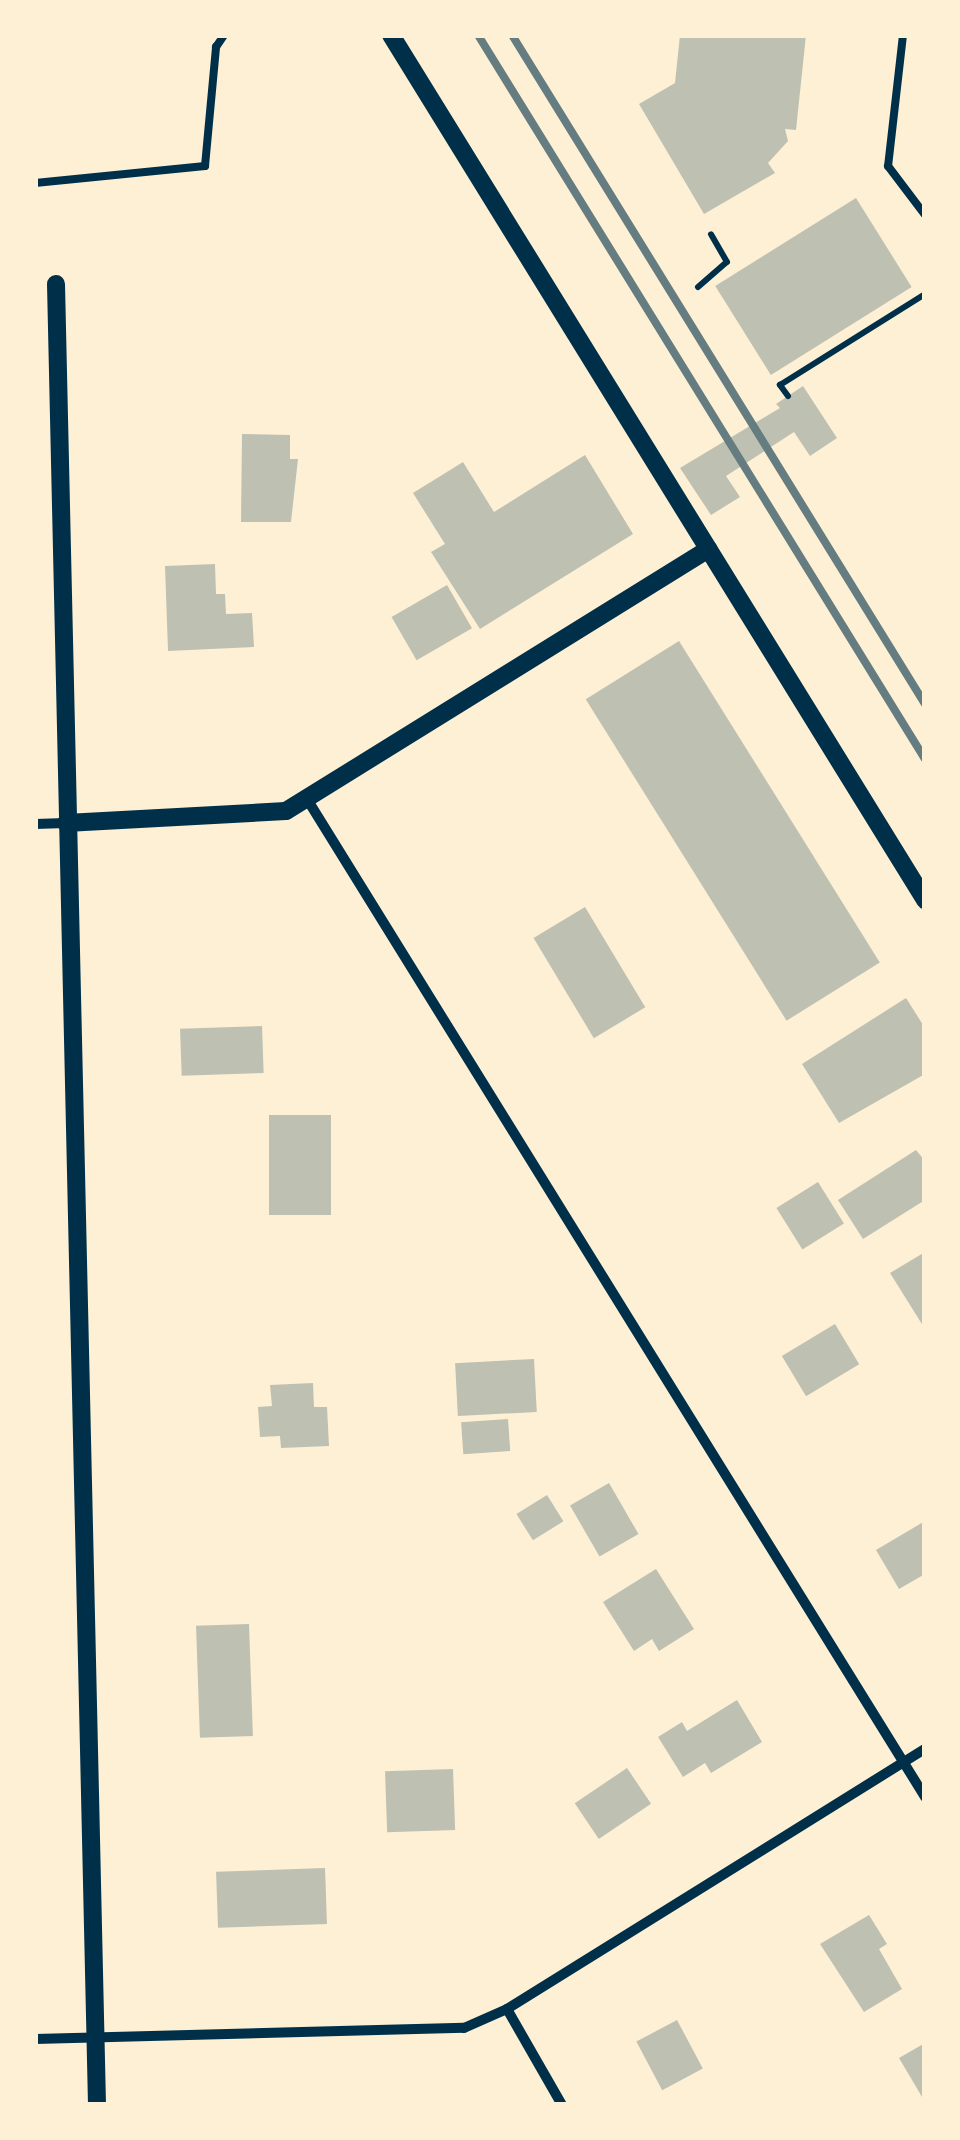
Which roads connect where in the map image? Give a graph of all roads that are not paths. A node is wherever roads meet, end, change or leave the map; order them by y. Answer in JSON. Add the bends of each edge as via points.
{"nodes":[{"id":1,"x":224,"y":35,"type":"edge"},
{"id":2,"x":391,"y":35,"type":"edge"},
{"id":3,"x":903,"y":35,"type":"edge"},
{"id":4,"x":35,"y":182,"type":"edge"},
{"id":5,"x":925,"y":215,"type":"edge"},
{"id":6,"x":56,"y":284,"type":"dead end"},
{"id":7,"x":708,"y":549,"type":"junction"},
{"id":8,"x":307,"y":798,"type":"junction"},
{"id":9,"x":66,"y":823,"type":"junction"},
{"id":10,"x":35,"y":824,"type":"edge"},
{"id":11,"x":925,"y":900,"type":"edge"},
{"id":12,"x":925,"y":1749,"type":"edge"},
{"id":13,"x":906,"y":1763,"type":"junction"},
{"id":14,"x":925,"y":1796,"type":"edge"},
{"id":15,"x":507,"y":2009,"type":"junction"},
{"id":16,"x":96,"y":2038,"type":"junction"},
{"id":17,"x":35,"y":2040,"type":"edge"},
{"id":18,"x":98,"y":2105,"type":"edge"},
{"id":19,"x":562,"y":2105,"type":"edge"}],
"edges":[{"from":1,"to":4,"type":"lane","via":[[216,47],[205,166]]},
{"from":2,"to":7,"type":"street"},
{"from":3,"to":5,"type":"lane","via":[[888,166]]},
{"from":6,"to":9,"type":"street"},
{"from":7,"to":8,"type":"street"},
{"from":7,"to":11,"type":"street"},
{"from":8,"to":9,"type":"street","via":[[286,810]]},
{"from":8,"to":13,"type":"street"},
{"from":9,"to":10,"type":"street"},
{"from":9,"to":16,"type":"street"},
{"from":12,"to":13,"type":"street"},
{"from":13,"to":14,"type":"street"},
{"from":13,"to":15,"type":"street"},
{"from":15,"to":16,"type":"street","via":[[449,2029]]},
{"from":15,"to":19,"type":"street"},
{"from":16,"to":17,"type":"street"},
{"from":16,"to":18,"type":"street"}]}
